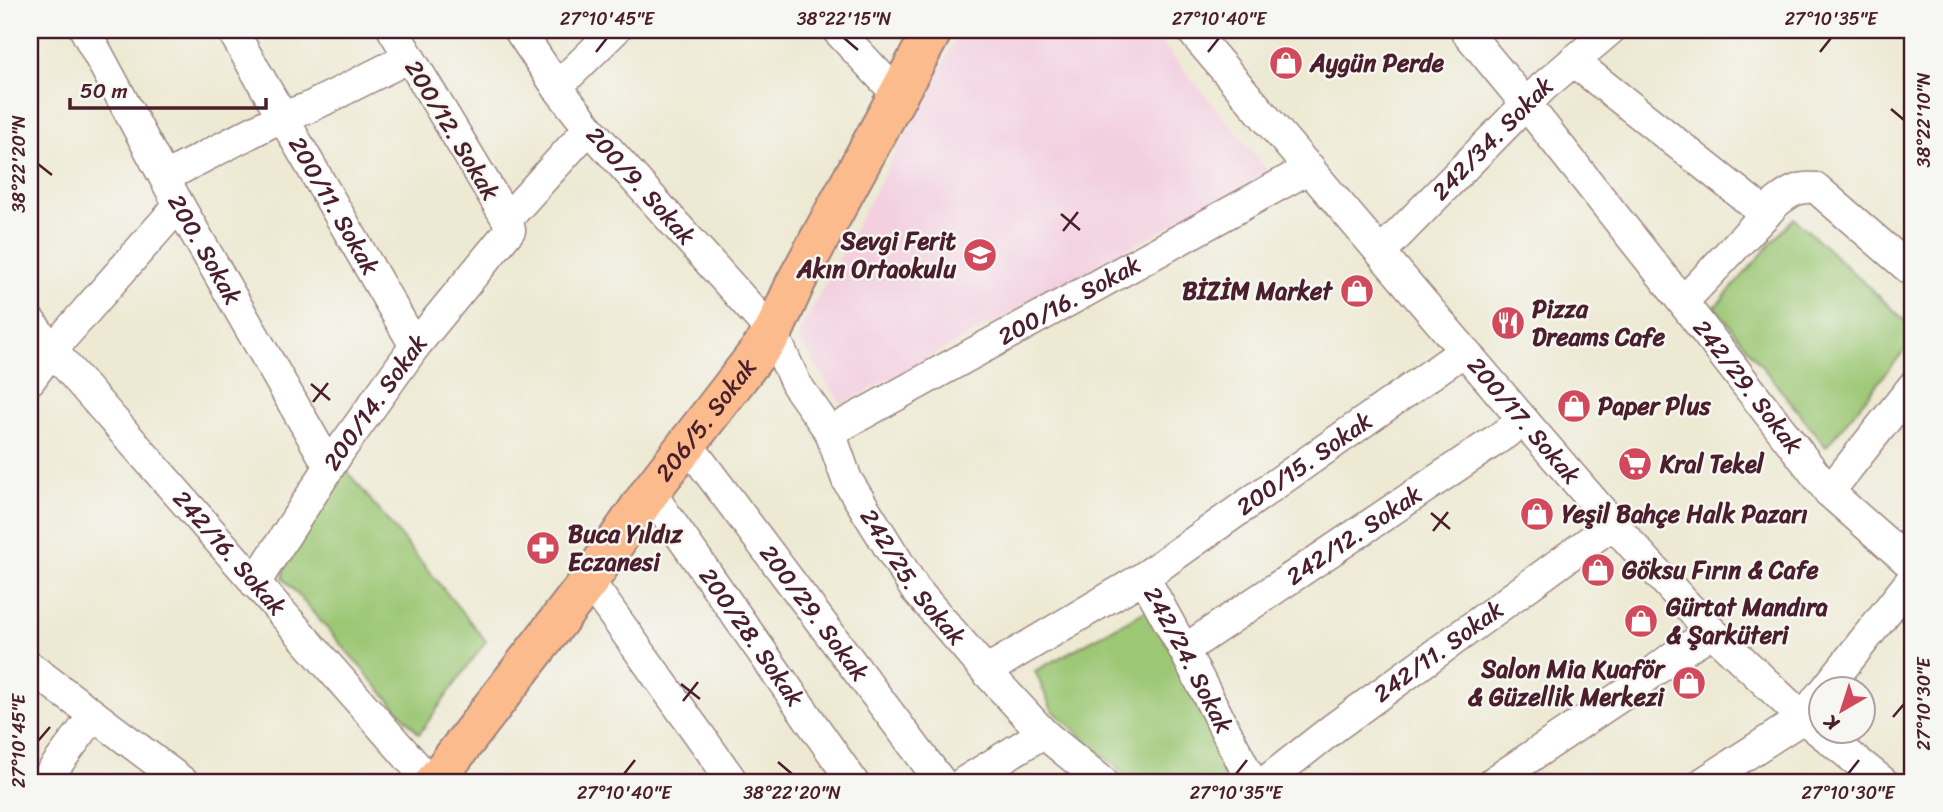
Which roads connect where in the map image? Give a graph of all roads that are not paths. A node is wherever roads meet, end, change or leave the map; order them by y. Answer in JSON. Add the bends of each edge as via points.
{"nodes":[{"id":1,"x":85,"y":30,"type":"edge"},
{"id":2,"x":232,"y":30,"type":"edge"},
{"id":3,"x":393,"y":30,"type":"edge"},
{"id":4,"x":519,"y":30,"type":"edge"},
{"id":5,"x":615,"y":30,"type":"edge"},
{"id":6,"x":837,"y":30,"type":"edge"},
{"id":7,"x":933,"y":30,"type":"edge"},
{"id":8,"x":1191,"y":30,"type":"edge"},
{"id":9,"x":1465,"y":30,"type":"edge"},
{"id":10,"x":1611,"y":30,"type":"edge"},
{"id":11,"x":408,"y":58,"type":"junction"},
{"id":12,"x":1573,"y":61,"type":"junction"},
{"id":13,"x":557,"y":87,"type":"junction"},
{"id":14,"x":898,"y":95,"type":"junction"},
{"id":15,"x":1526,"y":104,"type":"junction"},
{"id":16,"x":281,"y":117,"type":"junction"},
{"id":17,"x":589,"y":128,"type":"junction"},
{"id":18,"x":1310,"y":168,"type":"junction"},
{"id":19,"x":164,"y":177,"type":"junction"},
{"id":20,"x":179,"y":205,"type":"junction"},
{"id":21,"x":1766,"y":214,"type":"junction"},
{"id":22,"x":508,"y":225,"type":"junction"},
{"id":23,"x":1381,"y":253,"type":"junction"},
{"id":24,"x":1913,"y":272,"type":"edge"},
{"id":25,"x":1683,"y":302,"type":"junction"},
{"id":26,"x":30,"y":321,"type":"edge"},
{"id":27,"x":773,"y":333,"type":"junction"},
{"id":28,"x":415,"y":346,"type":"junction"},
{"id":29,"x":52,"y":350,"type":"junction"},
{"id":30,"x":1464,"y":351,"type":"junction"},
{"id":31,"x":30,"y":380,"type":"edge"},
{"id":32,"x":1913,"y":386,"type":"edge"},
{"id":33,"x":1524,"y":421,"type":"junction"},
{"id":34,"x":830,"y":432,"type":"junction"},
{"id":35,"x":688,"y":445,"type":"junction"},
{"id":36,"x":328,"y":466,"type":"junction"},
{"id":37,"x":650,"y":492,"type":"junction"},
{"id":38,"x":1829,"y":492,"type":"junction"},
{"id":39,"x":1613,"y":524,"type":"junction"},
{"id":40,"x":1913,"y":566,"type":"edge"},
{"id":41,"x":1143,"y":577,"type":"junction"},
{"id":42,"x":1913,"y":578,"type":"edge"},
{"id":43,"x":589,"y":581,"type":"junction"},
{"id":44,"x":254,"y":583,"type":"junction"},
{"id":45,"x":1712,"y":632,"type":"junction"},
{"id":46,"x":1184,"y":650,"type":"junction"},
{"id":47,"x":30,"y":667,"type":"edge"},
{"id":48,"x":986,"y":671,"type":"junction"},
{"id":49,"x":1836,"y":676,"type":"edge"},
{"id":50,"x":1806,"y":702,"type":"edge"},
{"id":51,"x":1806,"y":711,"type":"edge"},
{"id":52,"x":94,"y":715,"type":"junction"},
{"id":53,"x":1043,"y":733,"type":"junction"},
{"id":54,"x":1849,"y":746,"type":"edge"},
{"id":55,"x":44,"y":782,"type":"edge"},
{"id":56,"x":183,"y":782,"type":"edge"},
{"id":57,"x":432,"y":782,"type":"edge"},
{"id":58,"x":733,"y":782,"type":"edge"},
{"id":59,"x":853,"y":782,"type":"edge"},
{"id":60,"x":942,"y":782,"type":"edge"},
{"id":61,"x":964,"y":782,"type":"edge"},
{"id":62,"x":1103,"y":782,"type":"edge"},
{"id":63,"x":1252,"y":782,"type":"edge"},
{"id":64,"x":1265,"y":782,"type":"edge"},
{"id":65,"x":1493,"y":782,"type":"edge"},
{"id":66,"x":1704,"y":782,"type":"edge"},
{"id":67,"x":1884,"y":782,"type":"edge"}],
"edges":[{"from":1,"to":19,"type":"street","name":"200. Sokak"},
{"from":2,"to":16,"type":"street","name":"200/11. Sokak"},
{"from":3,"to":11,"type":"street","name":"200/12. Sokak"},
{"from":4,"to":13,"type":"street","name":"200/9. Sokak"},
{"from":5,"to":13,"type":"street"},
{"from":6,"to":14,"type":"street"},
{"from":7,"to":14,"type":"main road","name":"206/5. Sokak"},
{"from":8,"to":18,"type":"street","name":"200/17. Sokak"},
{"from":9,"to":15,"type":"street","name":"242/29. Sokak"},
{"from":10,"to":12,"type":"street","name":"242/34. Sokak"},
{"from":11,"to":16,"type":"street"},
{"from":11,"to":22,"type":"street","name":"200/12. Sokak"},
{"from":12,"to":15,"type":"street","name":"242/34. Sokak"},
{"from":12,"to":21,"type":"street"},
{"from":13,"to":17,"type":"street","name":"200/9. Sokak"},
{"from":14,"to":27,"type":"main road","name":"206/5. Sokak"},
{"from":15,"to":23,"type":"street","name":"242/34. Sokak"},
{"from":15,"to":25,"type":"street","name":"242/29. Sokak"},
{"from":16,"to":19,"type":"street"},
{"from":16,"to":28,"type":"street","name":"200/11. Sokak"},
{"from":17,"to":22,"type":"street","name":"200/14. Sokak"},
{"from":17,"to":27,"type":"street","name":"200/9. Sokak"},
{"from":18,"to":23,"type":"street","name":"200/17. Sokak"},
{"from":18,"to":34,"type":"street","name":"200/16. Sokak"},
{"from":19,"to":20,"type":"street","name":"200. Sokak"},
{"from":20,"to":29,"type":"street"},
{"from":20,"to":36,"type":"street","name":"200. Sokak"},
{"from":21,"to":24,"type":"street","via":[[1791,191],[1816,188]]},
{"from":21,"to":25,"type":"street"},
{"from":22,"to":28,"type":"street","name":"200/14. Sokak"},
{"from":23,"to":30,"type":"street","name":"200/17. Sokak"},
{"from":25,"to":38,"type":"street","name":"242/29. Sokak"},
{"from":26,"to":29,"type":"street","name":"242/16. Sokak"},
{"from":27,"to":34,"type":"street","name":"242/25. Sokak","via":[[796,384]]},
{"from":27,"to":35,"type":"main road","name":"206/5. Sokak"},
{"from":28,"to":36,"type":"street","name":"200/14. Sokak"},
{"from":29,"to":31,"type":"street"},
{"from":29,"to":44,"type":"street","name":"242/16. Sokak"},
{"from":30,"to":33,"type":"street","name":"200/17. Sokak"},
{"from":30,"to":41,"type":"street","name":"200/15. Sokak"},
{"from":32,"to":38,"type":"street"},
{"from":33,"to":39,"type":"street","name":"200/17. Sokak"},
{"from":33,"to":46,"type":"street","name":"242/12. Sokak"},
{"from":34,"to":48,"type":"street","name":"242/25. Sokak","via":[[848,480],[915,589]]},
{"from":35,"to":37,"type":"main road","name":"206/5. Sokak"},
{"from":35,"to":60,"type":"street","name":"200/29. Sokak"},
{"from":36,"to":44,"type":"street","name":"200/14. Sokak"},
{"from":37,"to":43,"type":"main road","name":"206/5. Sokak"},
{"from":37,"to":59,"type":"street","name":"200/28. Sokak"},
{"from":38,"to":40,"type":"street","name":"242/29. Sokak"},
{"from":39,"to":45,"type":"street","name":"200/17. Sokak"},
{"from":39,"to":64,"type":"street","name":"242/11. Sokak"},
{"from":41,"to":46,"type":"street","name":"242/24. Sokak"},
{"from":41,"to":48,"type":"street","name":"200/15. Sokak"},
{"from":42,"to":49,"type":"street"},
{"from":43,"to":57,"type":"main road","name":"206/5. Sokak"},
{"from":43,"to":58,"type":"street"},
{"from":44,"to":57,"type":"street","name":"242/16. Sokak"},
{"from":45,"to":50,"type":"street","name":"200/17. Sokak"},
{"from":45,"to":65,"type":"street"},
{"from":46,"to":63,"type":"street","name":"242/24. Sokak"},
{"from":47,"to":52,"type":"street"},
{"from":48,"to":53,"type":"street","name":"242/25. Sokak"},
{"from":51,"to":66,"type":"street"},
{"from":52,"to":55,"type":"street"},
{"from":52,"to":56,"type":"street"},
{"from":53,"to":61,"type":"street"},
{"from":53,"to":62,"type":"street","name":"242/25. Sokak"},
{"from":54,"to":67,"type":"street","name":"200/17. Sokak"}]}
